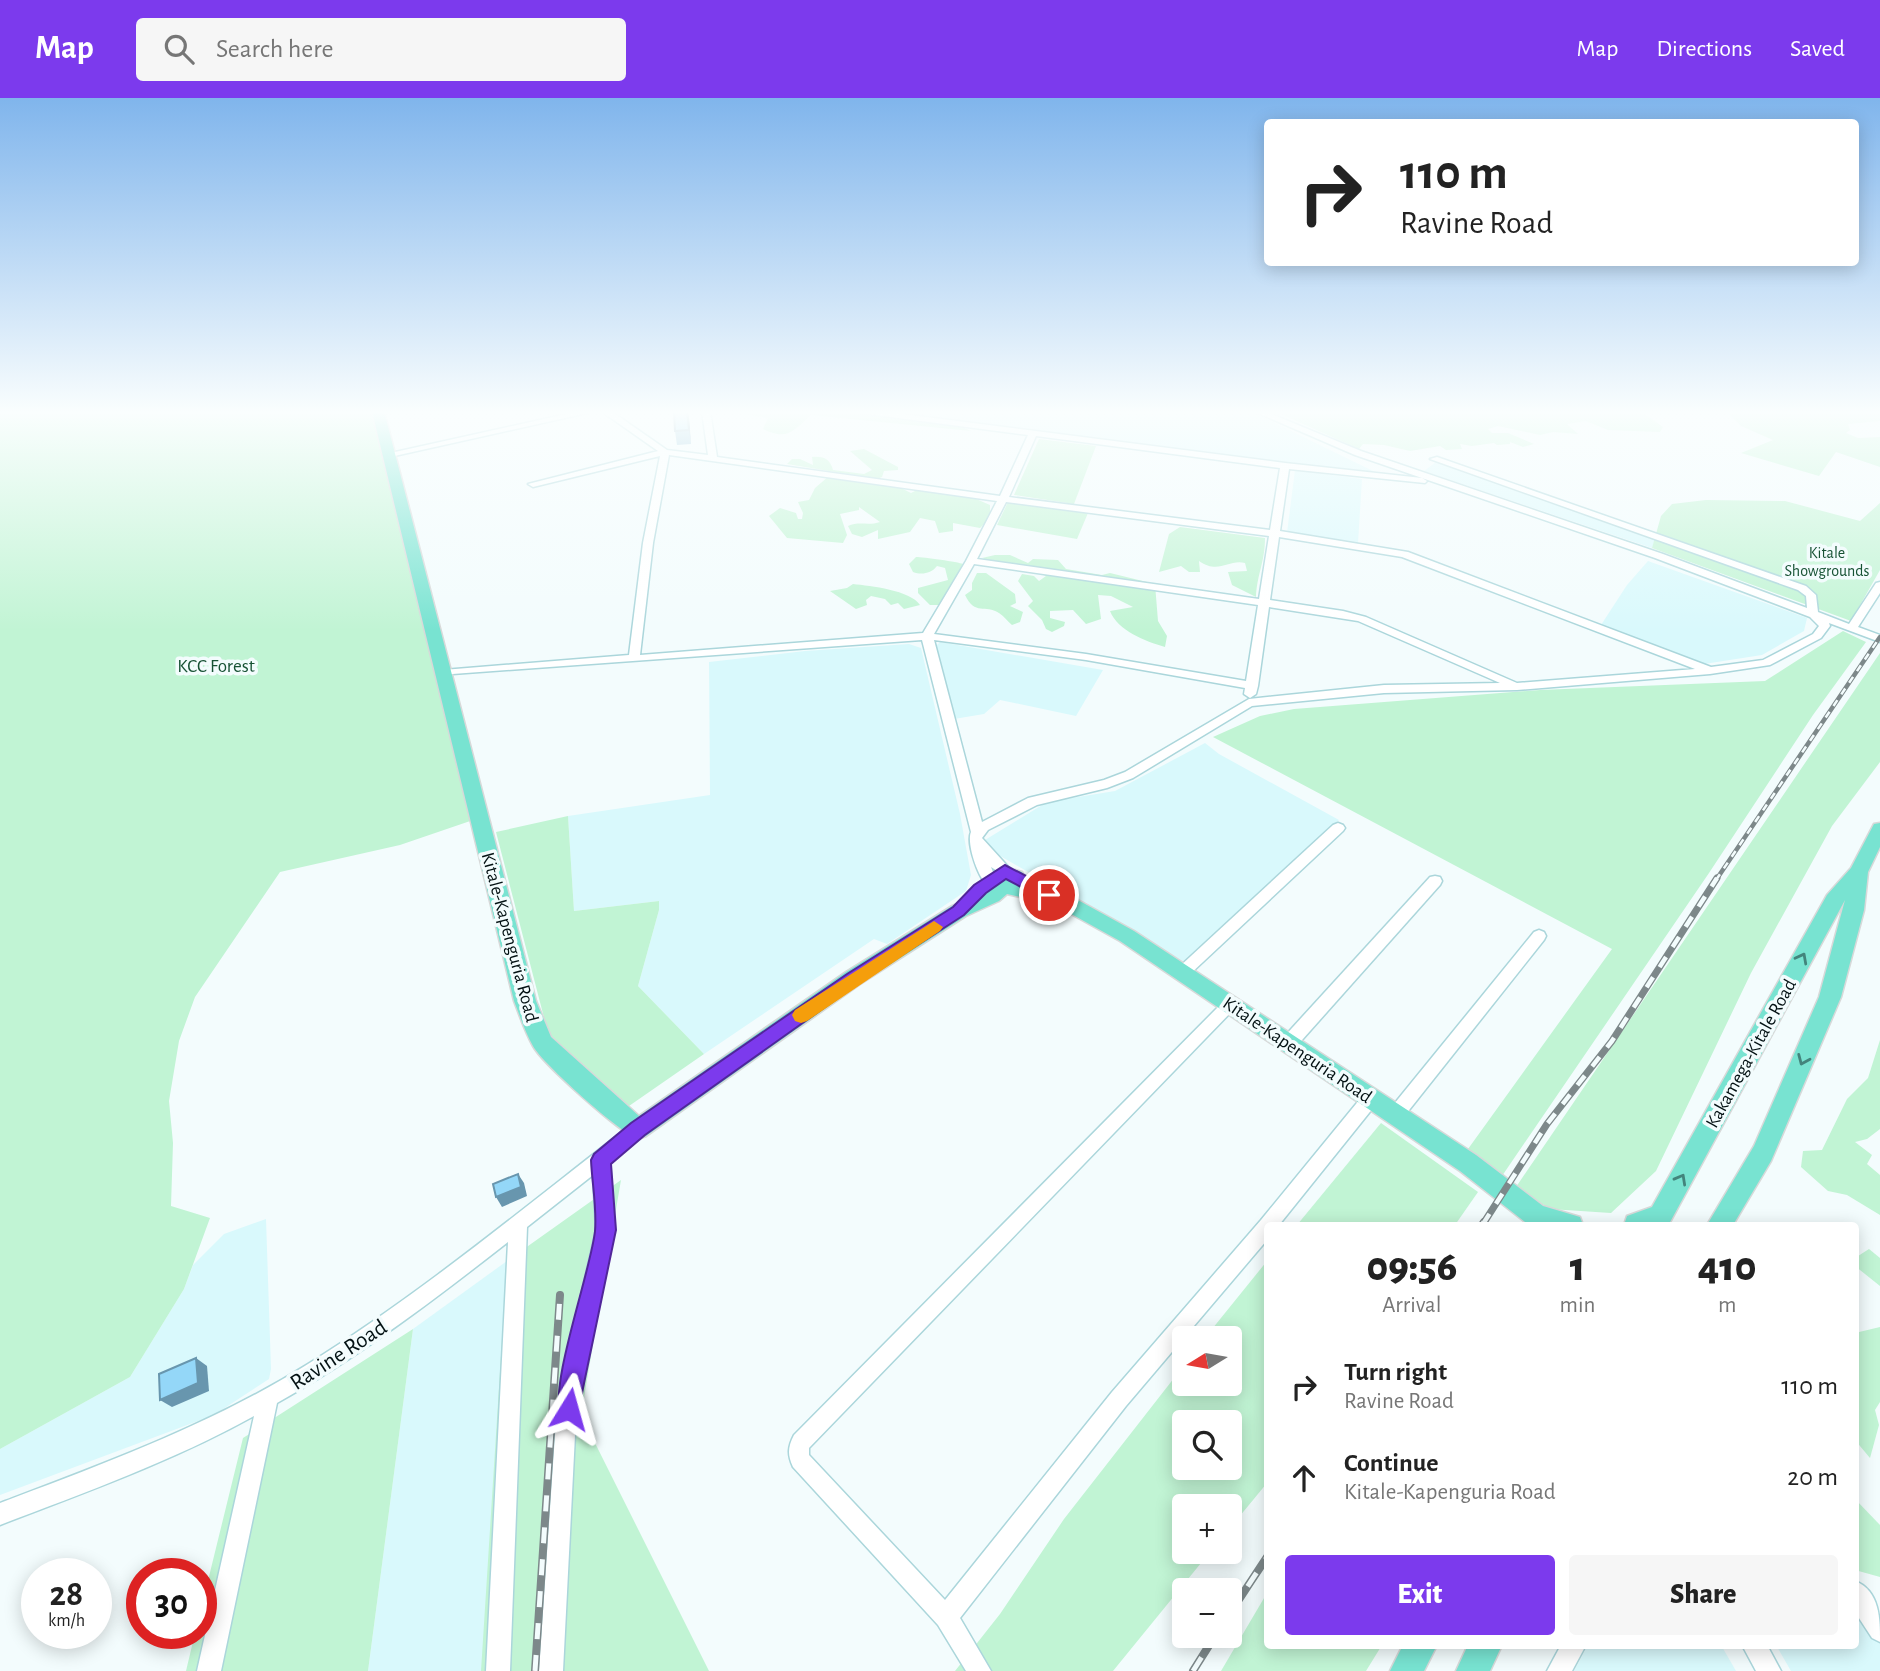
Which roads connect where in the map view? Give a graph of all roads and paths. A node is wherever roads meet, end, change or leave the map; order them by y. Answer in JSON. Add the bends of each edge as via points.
{"nodes":[{"id":1,"x":396,"y":484,"type":"edge"},
{"id":2,"x":660,"y":484,"type":"edge"},
{"id":3,"x":902,"y":484,"type":"edge"},
{"id":4,"x":1010,"y":484,"type":"edge"},
{"id":5,"x":1282,"y":484,"type":"edge"},
{"id":6,"x":1453,"y":484,"type":"edge"},
{"id":7,"x":1508,"y":484,"type":"edge"},
{"id":8,"x":1003,"y":499,"type":"junction"},
{"id":9,"x":1274,"y":533,"type":"junction"},
{"id":10,"x":971,"y":561,"type":"junction"},
{"id":11,"x":1880,"y":585,"type":"edge"},
{"id":12,"x":1263,"y":603,"type":"junction"},
{"id":13,"x":1813,"y":613,"type":"junction"},
{"id":14,"x":1852,"y":628,"type":"junction"},
{"id":15,"x":927,"y":636,"type":"junction"},
{"id":16,"x":1880,"y":639,"type":"edge"},
{"id":17,"x":634,"y":658,"type":"junction"},
{"id":18,"x":1710,"y":671,"type":"junction"},
{"id":19,"x":443,"y":673,"type":"junction"},
{"id":20,"x":1252,"y":686,"type":"junction"},
{"id":21,"x":1517,"y":686,"type":"junction"},
{"id":22,"x":1249,"y":702,"type":"junction"},
{"id":23,"x":1338,"y":828,"type":"dead end"},
{"id":24,"x":1880,"y":829,"type":"edge"},
{"id":25,"x":976,"y":835,"type":"junction"},
{"id":26,"x":1858,"y":872,"type":"junction"},
{"id":27,"x":1003,"y":879,"type":"junction"},
{"id":28,"x":1435,"y":881,"type":"dead end"},
{"id":29,"x":1539,"y":936,"type":"dead end"},
{"id":30,"x":1183,"y":972,"type":"junction"},
{"id":31,"x":1230,"y":1004,"type":"junction"},
{"id":32,"x":1288,"y":1044,"type":"junction"},
{"id":33,"x":1371,"y":1098,"type":"junction"},
{"id":34,"x":1396,"y":1114,"type":"junction"},
{"id":35,"x":638,"y":1129,"type":"junction"},
{"id":36,"x":601,"y":1160,"type":"junction"},
{"id":37,"x":1544,"y":1221,"type":"edge"},
{"id":38,"x":1270,"y":1222,"type":"edge"},
{"id":39,"x":1645,"y":1222,"type":"edge"},
{"id":40,"x":1721,"y":1222,"type":"edge"},
{"id":41,"x":518,"y":1223,"type":"junction"},
{"id":42,"x":1264,"y":1230,"type":"edge"},
{"id":43,"x":268,"y":1398,"type":"junction"},
{"id":44,"x":0,"y":1514,"type":"edge"},
{"id":45,"x":1859,"y":1598,"type":"edge"},
{"id":46,"x":946,"y":1617,"type":"junction"},
{"id":47,"x":1880,"y":1630,"type":"edge"},
{"id":48,"x":1419,"y":1649,"type":"edge"},
{"id":49,"x":1484,"y":1649,"type":"edge"},
{"id":50,"x":1572,"y":1649,"type":"edge"},
{"id":51,"x":1756,"y":1649,"type":"edge"},
{"id":52,"x":209,"y":1671,"type":"edge"},
{"id":53,"x":498,"y":1671,"type":"edge"},
{"id":54,"x":551,"y":1671,"type":"edge"},
{"id":55,"x":979,"y":1671,"type":"edge"},
{"id":56,"x":1406,"y":1671,"type":"edge"},
{"id":57,"x":1472,"y":1671,"type":"edge"},
{"id":58,"x":1559,"y":1671,"type":"edge"},
{"id":59,"x":1769,"y":1671,"type":"edge"}],
"edges":[{"from":1,"to":19,"type":"highway","name":"Kitale-Kapenguria Road"},
{"from":2,"to":17,"type":"street"},
{"from":3,"to":8,"type":"street"},
{"from":4,"to":8,"type":"street"},
{"from":5,"to":9,"type":"street"},
{"from":6,"to":13,"type":"street"},
{"from":7,"to":13,"type":"street","via":[[1802,589],[1811,595]]},
{"from":8,"to":9,"type":"street"},
{"from":8,"to":10,"type":"street"},
{"from":9,"to":12,"type":"street"},
{"from":9,"to":18,"type":"street","via":[[1404,554]]},
{"from":10,"to":12,"type":"street"},
{"from":10,"to":15,"type":"street"},
{"from":11,"to":14,"type":"street"},
{"from":12,"to":20,"type":"street"},
{"from":12,"to":21,"type":"street","via":[[1362,619]]},
{"from":13,"to":14,"type":"street"},
{"from":13,"to":18,"type":"street","via":[[1825,626],[1785,655],[1766,663]]},
{"from":14,"to":16,"type":"street"},
{"from":15,"to":17,"type":"street"},
{"from":15,"to":20,"type":"street"},
{"from":15,"to":25,"type":"street"},
{"from":17,"to":19,"type":"street"},
{"from":18,"to":21,"type":"street"},
{"from":19,"to":35,"type":"highway","name":"Kitale-Kapenguria Road","via":[[532,1024],[554,1057]]},
{"from":20,"to":22,"type":"street"},
{"from":21,"to":22,"type":"street","via":[[1384,689]]},
{"from":22,"to":25,"type":"street","via":[[1129,775],[1032,801]]},
{"from":23,"to":30,"type":"street"},
{"from":24,"to":26,"type":"highway","name":"Kakamega-Kitale Road"},
{"from":25,"to":27,"type":"street","via":[[978,856]]},
{"from":39,"to":26,"type":"highway","name":"Kakamega-Kitale Road","one_way":true,"via":[[1660,1216],[1834,900]]},
{"from":26,"to":40,"type":"highway","name":"Kakamega-Kitale Road","one_way":true,"via":[[1854,910],[1830,997],[1763,1153]]},
{"from":27,"to":30,"type":"highway","name":"Kitale-Kapenguria Road","via":[[1104,922]]},
{"from":27,"to":35,"type":"highway","via":[[987,899],[959,911],[853,978]]},
{"from":28,"to":32,"type":"street"},
{"from":29,"to":34,"type":"street"},
{"from":30,"to":31,"type":"highway","name":"Kitale-Kapenguria Road"},
{"from":31,"to":32,"type":"highway","name":"Kitale-Kapenguria Road"},
{"from":31,"to":46,"type":"street","via":[[801,1442],[800,1460]]},
{"from":32,"to":33,"type":"highway","name":"Kitale-Kapenguria Road"},
{"from":33,"to":34,"type":"highway","name":"Kitale-Kapenguria Road"},
{"from":33,"to":38,"type":"street"},
{"from":34,"to":37,"type":"highway","name":"Kitale-Kapenguria Road"},
{"from":35,"to":36,"type":"street","name":"Ravine Road"},
{"from":36,"to":41,"type":"street","name":"Ravine Road"},
{"from":36,"to":54,"type":"street","via":[[605,1230],[565,1435]]},
{"from":41,"to":43,"type":"street","name":"Ravine Road","via":[[387,1323]]},
{"from":41,"to":53,"type":"street"},
{"from":42,"to":46,"type":"street","via":[[1119,1399]]},
{"from":43,"to":44,"type":"street","name":"Ravine Road","via":[[203,1433]]},
{"from":43,"to":52,"type":"street"},
{"from":45,"to":47,"type":"street"},
{"from":46,"to":55,"type":"street"},
{"from":48,"to":56,"type":"highway"},
{"from":49,"to":57,"type":"highway"},
{"from":50,"to":58,"type":"street"},
{"from":51,"to":59,"type":"street"}]}
